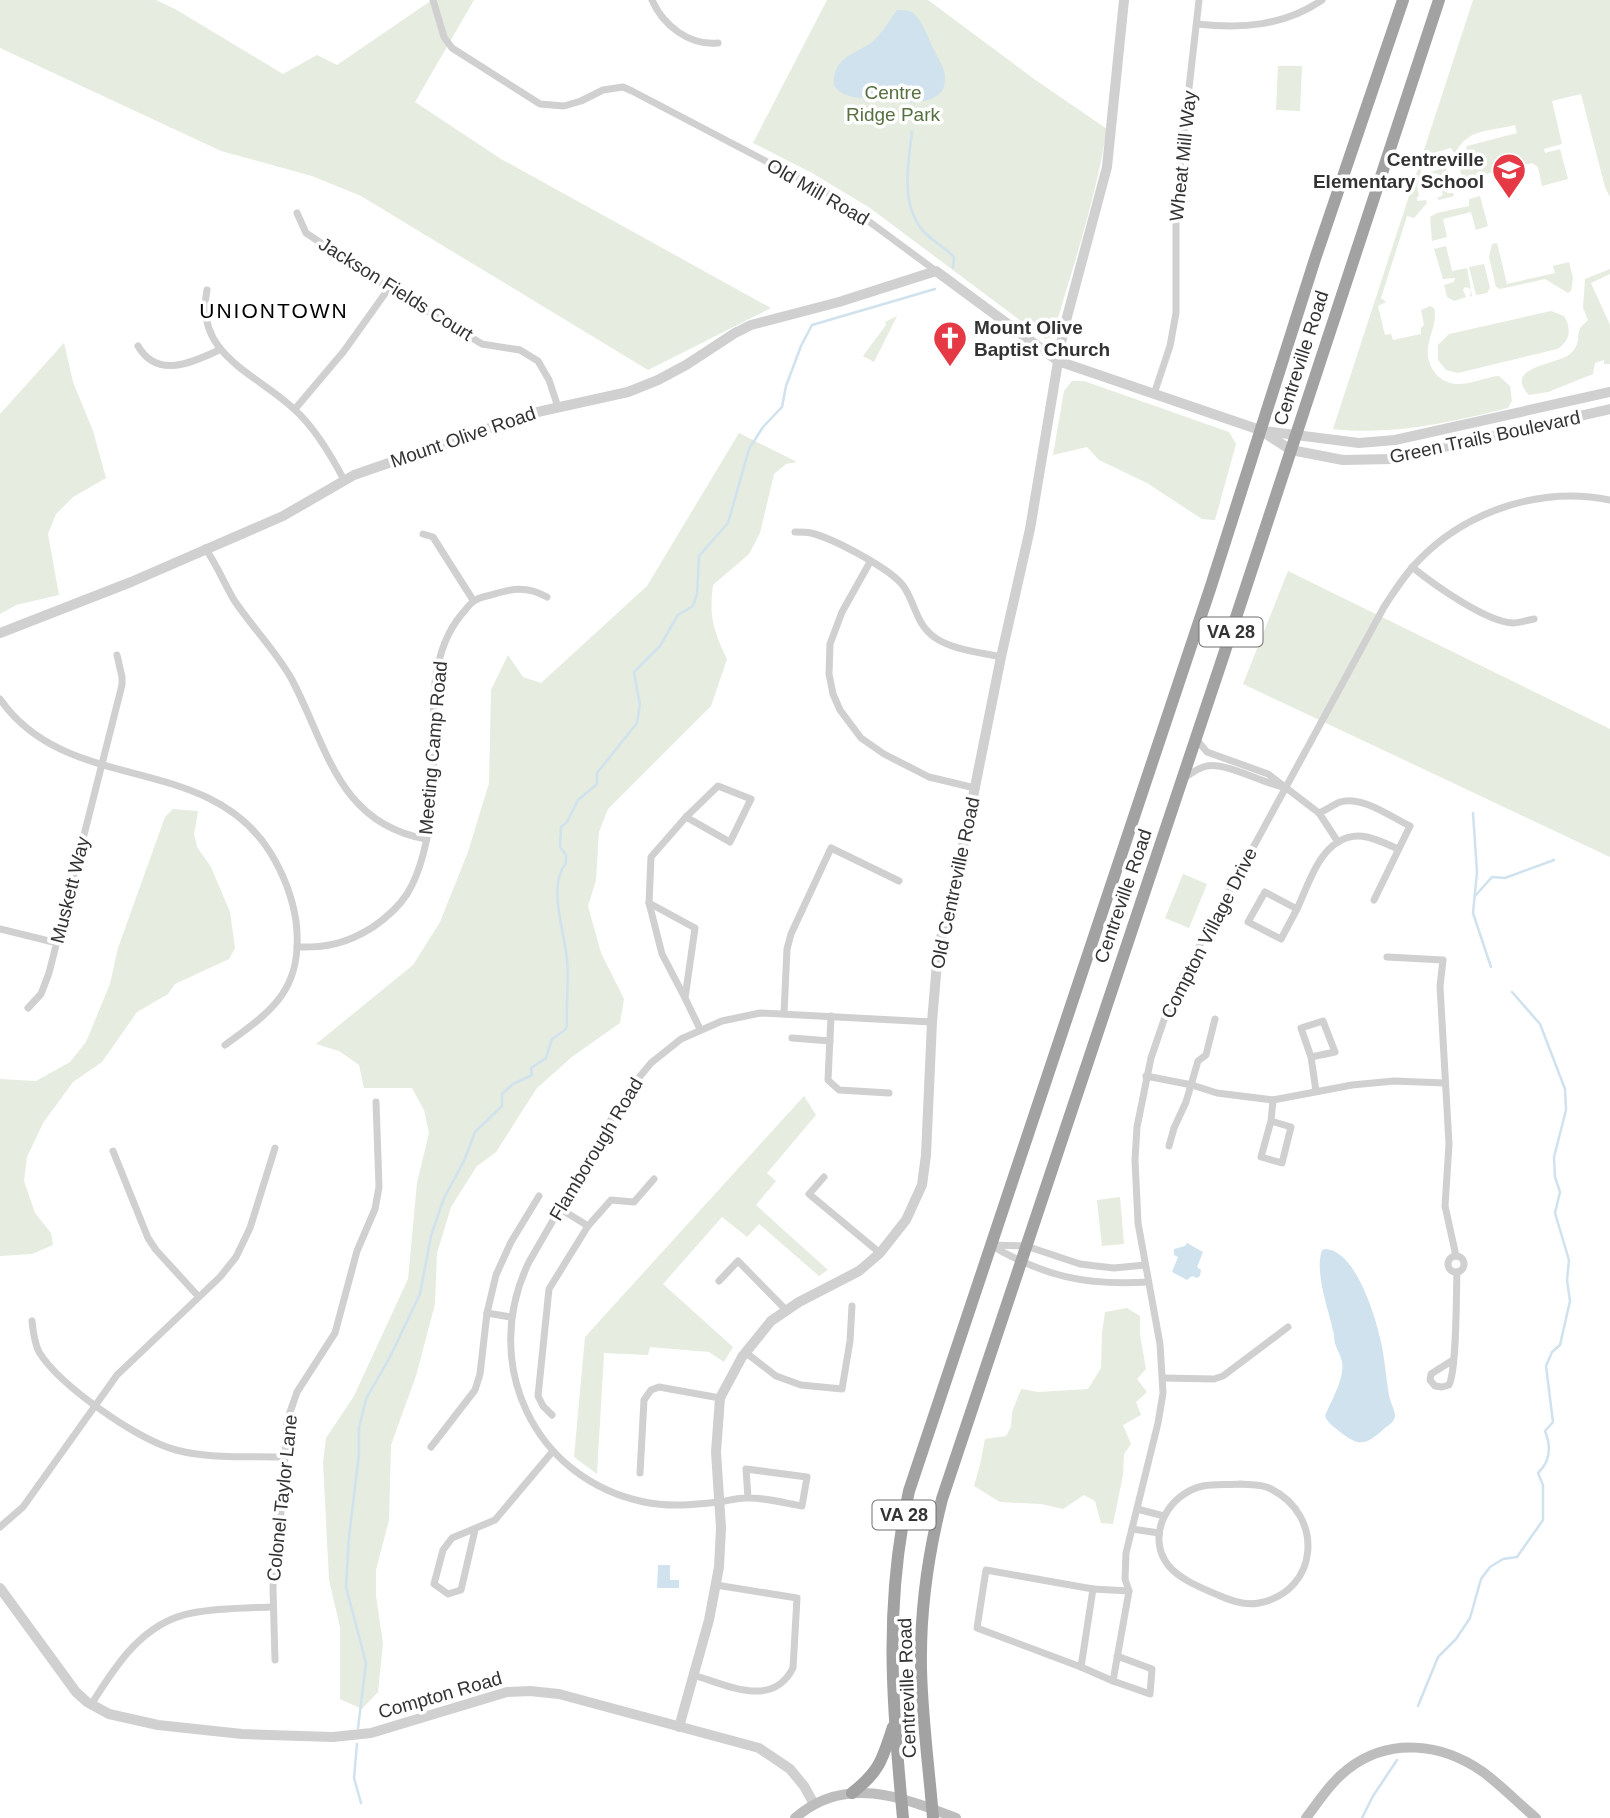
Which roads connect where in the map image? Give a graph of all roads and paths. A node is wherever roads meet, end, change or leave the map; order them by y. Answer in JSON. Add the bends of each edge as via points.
{"nodes":[{"id":1,"x":433,"y":0,"type":"edge"},
{"id":2,"x":652,"y":0,"type":"edge"},
{"id":3,"x":1124,"y":0,"type":"edge"},
{"id":4,"x":1199,"y":0,"type":"edge"},
{"id":5,"x":1322,"y":0,"type":"edge"},
{"id":6,"x":1403,"y":0,"type":"edge"},
{"id":7,"x":1439,"y":0,"type":"edge"},
{"id":8,"x":1197,"y":24,"type":"junction"},
{"id":9,"x":718,"y":43,"type":"dead end"},
{"id":10,"x":296,"y":213,"type":"dead end"},
{"id":11,"x":936,"y":271,"type":"junction"},
{"id":12,"x":389,"y":288,"type":"junction"},
{"id":13,"x":207,"y":290,"type":"dead end"},
{"id":14,"x":138,"y":346,"type":"dead end"},
{"id":15,"x":219,"y":350,"type":"junction"},
{"id":16,"x":1058,"y":361,"type":"junction"},
{"id":17,"x":1610,"y":392,"type":"edge"},
{"id":18,"x":1154,"y":394,"type":"junction"},
{"id":19,"x":558,"y":407,"type":"junction"},
{"id":20,"x":295,"y":409,"type":"junction"},
{"id":21,"x":1610,"y":409,"type":"edge"},
{"id":22,"x":1260,"y":430,"type":"junction"},
{"id":23,"x":1296,"y":433,"type":"junction"},
{"id":24,"x":1291,"y":450,"type":"junction"},
{"id":25,"x":344,"y":480,"type":"junction"},
{"id":26,"x":1610,"y":500,"type":"edge"},
{"id":27,"x":795,"y":532,"type":"dead end"},
{"id":28,"x":423,"y":534,"type":"dead end"},
{"id":29,"x":205,"y":548,"type":"junction"},
{"id":30,"x":870,"y":562,"type":"junction"},
{"id":31,"x":1412,"y":567,"type":"junction"},
{"id":32,"x":547,"y":597,"type":"dead end"},
{"id":33,"x":473,"y":600,"type":"junction"},
{"id":34,"x":1534,"y":619,"type":"dead end"},
{"id":35,"x":0,"y":633,"type":"edge"},
{"id":36,"x":117,"y":655,"type":"dead end"},
{"id":37,"x":1001,"y":657,"type":"junction"},
{"id":38,"x":0,"y":699,"type":"edge"},
{"id":39,"x":1196,"y":739,"type":"junction"},
{"id":40,"x":101,"y":765,"type":"junction"},
{"id":41,"x":1182,"y":779,"type":"junction"},
{"id":42,"x":975,"y":788,"type":"junction"},
{"id":43,"x":1285,"y":788,"type":"junction"},
{"id":44,"x":1319,"y":813,"type":"junction"},
{"id":45,"x":686,"y":817,"type":"junction"},
{"id":46,"x":426,"y":839,"type":"junction"},
{"id":47,"x":1338,"y":842,"type":"junction"},
{"id":48,"x":1398,"y":849,"type":"junction"},
{"id":49,"x":900,"y":881,"type":"dead end"},
{"id":50,"x":1374,"y":900,"type":"dead end"},
{"id":51,"x":649,"y":903,"type":"junction"},
{"id":52,"x":1297,"y":908,"type":"junction"},
{"id":53,"x":0,"y":929,"type":"edge"},
{"id":54,"x":57,"y":943,"type":"junction"},
{"id":55,"x":297,"y":947,"type":"junction"},
{"id":56,"x":1387,"y":957,"type":"dead end"},
{"id":57,"x":685,"y":998,"type":"junction"},
{"id":58,"x":27,"y":1008,"type":"dead end"},
{"id":59,"x":784,"y":1013,"type":"junction"},
{"id":60,"x":831,"y":1016,"type":"junction"},
{"id":61,"x":1215,"y":1019,"type":"dead end"},
{"id":62,"x":932,"y":1022,"type":"junction"},
{"id":63,"x":700,"y":1029,"type":"junction"},
{"id":64,"x":792,"y":1038,"type":"dead end"},
{"id":65,"x":831,"y":1041,"type":"junction"},
{"id":66,"x":225,"y":1045,"type":"dead end"},
{"id":67,"x":1311,"y":1057,"type":"junction"},
{"id":68,"x":1146,"y":1076,"type":"junction"},
{"id":69,"x":1445,"y":1083,"type":"junction"},
{"id":70,"x":1192,"y":1085,"type":"junction"},
{"id":71,"x":1316,"y":1091,"type":"junction"},
{"id":72,"x":888,"y":1093,"type":"dead end"},
{"id":73,"x":1273,"y":1100,"type":"junction"},
{"id":74,"x":376,"y":1102,"type":"dead end"},
{"id":75,"x":1271,"y":1121,"type":"junction"},
{"id":76,"x":1169,"y":1146,"type":"dead end"},
{"id":77,"x":275,"y":1147,"type":"dead end"},
{"id":78,"x":113,"y":1152,"type":"dead end"},
{"id":79,"x":824,"y":1177,"type":"dead end"},
{"id":80,"x":654,"y":1180,"type":"dead end"},
{"id":81,"x":540,"y":1196,"type":"dead end"},
{"id":82,"x":559,"y":1208,"type":"junction"},
{"id":83,"x":588,"y":1226,"type":"junction"},
{"id":84,"x":990,"y":1245,"type":"junction"},
{"id":85,"x":1026,"y":1246,"type":"junction"},
{"id":86,"x":880,"y":1253,"type":"junction"},
{"id":87,"x":1020,"y":1262,"type":"junction"},
{"id":88,"x":1145,"y":1265,"type":"junction"},
{"id":89,"x":719,"y":1281,"type":"dead end"},
{"id":90,"x":1148,"y":1282,"type":"junction"},
{"id":91,"x":198,"y":1296,"type":"junction"},
{"id":92,"x":852,"y":1306,"type":"dead end"},
{"id":93,"x":786,"y":1310,"type":"junction"},
{"id":94,"x":487,"y":1313,"type":"junction"},
{"id":95,"x":511,"y":1317,"type":"junction"},
{"id":96,"x":32,"y":1321,"type":"dead end"},
{"id":97,"x":1288,"y":1327,"type":"dead end"},
{"id":98,"x":745,"y":1352,"type":"junction"},
{"id":99,"x":1453,"y":1360,"type":"dead end"},
{"id":100,"x":1163,"y":1378,"type":"junction"},
{"id":101,"x":720,"y":1398,"type":"junction"},
{"id":102,"x":96,"y":1404,"type":"junction"},
{"id":103,"x":552,"y":1415,"type":"dead end"},
{"id":104,"x":431,"y":1447,"type":"dead end"},
{"id":105,"x":553,"y":1451,"type":"junction"},
{"id":106,"x":283,"y":1457,"type":"junction"},
{"id":107,"x":640,"y":1473,"type":"dead end"},
{"id":108,"x":748,"y":1497,"type":"junction"},
{"id":109,"x":720,"y":1502,"type":"junction"},
{"id":110,"x":1136,"y":1509,"type":"junction"},
{"id":111,"x":1164,"y":1516,"type":"junction"},
{"id":112,"x":0,"y":1527,"type":"edge"},
{"id":113,"x":1132,"y":1529,"type":"junction"},
{"id":114,"x":475,"y":1530,"type":"junction"},
{"id":115,"x":1159,"y":1533,"type":"junction"},
{"id":116,"x":716,"y":1585,"type":"junction"},
{"id":117,"x":0,"y":1588,"type":"edge"},
{"id":118,"x":1093,"y":1589,"type":"junction"},
{"id":119,"x":1129,"y":1591,"type":"junction"},
{"id":120,"x":273,"y":1607,"type":"junction"},
{"id":121,"x":1117,"y":1656,"type":"junction"},
{"id":122,"x":275,"y":1660,"type":"dead end"},
{"id":123,"x":1080,"y":1667,"type":"junction"},
{"id":124,"x":693,"y":1675,"type":"junction"},
{"id":125,"x":1113,"y":1681,"type":"junction"},
{"id":126,"x":91,"y":1704,"type":"junction"},
{"id":127,"x":895,"y":1720,"type":"junction"},
{"id":128,"x":679,"y":1727,"type":"junction"},
{"id":129,"x":852,"y":1793,"type":"junction"},
{"id":130,"x":901,"y":1798,"type":"junction"},
{"id":131,"x":814,"y":1804,"type":"junction"},
{"id":132,"x":933,"y":1814,"type":"edge"},
{"id":133,"x":795,"y":1818,"type":"edge"},
{"id":134,"x":903,"y":1818,"type":"edge"},
{"id":135,"x":956,"y":1818,"type":"edge"},
{"id":136,"x":1306,"y":1818,"type":"edge"},
{"id":137,"x":1536,"y":1818,"type":"edge"}],
"edges":[{"from":1,"to":11,"type":"street","name":"Old Mill Road","via":[[452,48],[540,104],[568,105],[612,88],[632,91],[840,200]]},
{"from":2,"to":9,"type":"street","via":[[670,26],[691,39]]},
{"from":3,"to":16,"type":"street","name":"Old Centreville Road","via":[[1107,167]]},
{"from":4,"to":8,"type":"street","name":"Wheat Mill Way"},
{"from":5,"to":8,"type":"street","via":[[1269,23],[1241,27]]},
{"from":6,"to":22,"type":"highway","name":"Centreville Road","number":"VA 28"},
{"from":7,"to":23,"type":"highway","name":"Centreville Road","number":"VA 28"},
{"from":8,"to":18,"type":"street","name":"Wheat Mill Way","via":[[1176,202],[1176,313]]},
{"from":10,"to":12,"type":"street","name":"Jackson Fields Court","via":[[306,233]]},
{"from":11,"to":16,"type":"street","name":"Old Mill Road"},
{"from":11,"to":19,"type":"street","name":"Mount Olive Road","via":[[751,325],[642,387]]},
{"from":12,"to":19,"type":"street","name":"Jackson Fields Court","via":[[482,344],[520,350],[538,361]]},
{"from":12,"to":20,"type":"street"},
{"from":13,"to":15,"type":"street","via":[[206,321]]},
{"from":14,"to":15,"type":"street","via":[[145,358],[164,366],[191,363]]},
{"from":15,"to":20,"type":"street"},
{"from":16,"to":18,"type":"street","name":"Old Mill Road"},
{"from":16,"to":37,"type":"street","name":"Old Centreville Road","via":[[1030,529]]},
{"from":17,"to":23,"type":"street","name":"Green Trails Boulevard","via":[[1395,440],[1359,443]]},
{"from":18,"to":22,"type":"street","name":"Old Mill Road"},
{"from":19,"to":25,"type":"street","name":"Mount Olive Road"},
{"from":20,"to":25,"type":"street"},
{"from":21,"to":24,"type":"street","name":"Green Trails Boulevard","via":[[1392,460],[1343,460]]},
{"from":22,"to":23,"type":"street","name":"Green Trails Boulevard"},
{"from":22,"to":24,"type":"street","name":"Green Trails Boulevard"},
{"from":22,"to":84,"type":"highway","name":"Centreville Road","number":"VA 28"},
{"from":23,"to":24,"type":"highway","name":"Centreville Road","number":"VA 28"},
{"from":24,"to":39,"type":"highway","name":"Centreville Road","number":"VA 28"},
{"from":25,"to":29,"type":"street","name":"Mount Olive Road","via":[[283,516]]},
{"from":26,"to":31,"type":"street","name":"Compton Village Drive","via":[[1550,497],[1499,509],[1448,535]]},
{"from":27,"to":30,"type":"street","via":[[823,537]]},
{"from":28,"to":33,"type":"street","via":[[433,537]]},
{"from":29,"to":35,"type":"street","name":"Mount Olive Road"},
{"from":29,"to":46,"type":"street","via":[[235,600],[290,677],[345,789],[391,828]]},
{"from":30,"to":37,"type":"street","via":[[899,581],[919,621],[934,637],[958,648]]},
{"from":30,"to":42,"type":"street","via":[[830,644],[829,674],[836,702],[854,730],[876,749],[929,777]]},
{"from":31,"to":34,"type":"street","via":[[1493,617],[1512,623]]},
{"from":31,"to":43,"type":"street","name":"Compton Village Drive","via":[[1384,607]]},
{"from":32,"to":33,"type":"street","via":[[530,588]]},
{"from":33,"to":46,"type":"street","name":"Meeting Camp Road","via":[[453,625],[437,674],[433,794]]},
{"from":36,"to":40,"type":"street","name":"Muskett Way","via":[[122,685]]},
{"from":37,"to":42,"type":"street","name":"Old Centreville Road"},
{"from":38,"to":40,"type":"street","via":[[39,738]]},
{"from":39,"to":41,"type":"highway","name":"Centreville Road","number":"VA 28"},
{"from":39,"to":43,"type":"street","via":[[1203,750],[1268,774]]},
{"from":40,"to":54,"type":"street","name":"Muskett Way"},
{"from":40,"to":55,"type":"street","via":[[195,790],[244,821],[267,847],[285,879],[295,911]]},
{"from":41,"to":43,"type":"street","via":[[1211,765]]},
{"from":41,"to":85,"type":"highway","name":"Centreville Road","number":"VA 28"},
{"from":42,"to":62,"type":"street","name":"Old Centreville Road","via":[[938,951]]},
{"from":43,"to":44,"type":"street"},
{"from":43,"to":68,"type":"street","name":"Compton Village Drive","via":[[1182,978]]},
{"from":44,"to":47,"type":"street"},
{"from":44,"to":48,"type":"street","via":[[1340,802],[1361,803],[1410,826]]},
{"from":45,"to":45,"type":"street","via":[[718,786],[751,799],[730,842]]},
{"from":45,"to":51,"type":"street","via":[[651,857]]},
{"from":46,"to":55,"type":"street","name":"Meeting Camp Road","via":[[413,884],[387,916],[341,944]]},
{"from":47,"to":48,"type":"street","via":[[1363,835]]},
{"from":47,"to":52,"type":"street","via":[[1329,848]]},
{"from":48,"to":50,"type":"street"},
{"from":49,"to":59,"type":"street","via":[[831,848],[791,934]]},
{"from":51,"to":57,"type":"street","via":[[662,954]]},
{"from":51,"to":57,"type":"street","via":[[695,928]]},
{"from":52,"to":52,"type":"street","via":[[1281,939],[1248,922],[1265,892]]},
{"from":53,"to":54,"type":"street"},
{"from":54,"to":58,"type":"street","name":"Muskett Way","via":[[44,989]]},
{"from":55,"to":66,"type":"street","via":[[290,978],[277,1003]]},
{"from":56,"to":69,"type":"street","via":[[1443,960]]},
{"from":57,"to":63,"type":"street"},
{"from":59,"to":60,"type":"street","name":"Flamborough Road"},
{"from":59,"to":63,"type":"street","name":"Flamborough Road","via":[[739,1016]]},
{"from":60,"to":62,"type":"street","name":"Flamborough Road"},
{"from":60,"to":65,"type":"street"},
{"from":61,"to":70,"type":"street"},
{"from":62,"to":86,"type":"street","name":"Old Centreville Road","via":[[922,1185],[906,1220]]},
{"from":63,"to":82,"type":"street","name":"Flamborough Road","via":[[665,1051],[627,1091]]},
{"from":64,"to":65,"type":"street"},
{"from":65,"to":72,"type":"street","via":[[828,1080],[839,1090]]},
{"from":67,"to":67,"type":"street","via":[[1301,1028],[1323,1021],[1335,1052]]},
{"from":67,"to":71,"type":"street"},
{"from":68,"to":70,"type":"street"},
{"from":68,"to":88,"type":"street","name":"Compton Village Drive","via":[[1135,1160]]},
{"from":69,"to":71,"type":"street","via":[[1394,1081]]},
{"from":69,"to":99,"type":"street","via":[[1449,1144],[1445,1206],[1456,1256],[1448,1265],[1457,1272]]},
{"from":70,"to":73,"type":"street"},
{"from":70,"to":76,"type":"street"},
{"from":71,"to":73,"type":"street"},
{"from":73,"to":75,"type":"street"},
{"from":74,"to":106,"type":"street","name":"Colonel Taylor Lane","via":[[379,1187],[375,1209],[357,1251],[335,1333],[290,1408]]},
{"from":75,"to":75,"type":"street","via":[[1291,1127],[1282,1163],[1261,1157]]},
{"from":77,"to":91,"type":"street","via":[[244,1244],[227,1269]]},
{"from":78,"to":91,"type":"street","via":[[148,1238]]},
{"from":79,"to":86,"type":"street","via":[[809,1194]]},
{"from":80,"to":83,"type":"street","via":[[634,1202],[611,1200]]},
{"from":81,"to":94,"type":"street","via":[[496,1275]]},
{"from":82,"to":83,"type":"street"},
{"from":82,"to":95,"type":"street","name":"Flamborough Road","via":[[523,1273]]},
{"from":83,"to":103,"type":"street","via":[[549,1289],[538,1396]]},
{"from":84,"to":85,"type":"street"},
{"from":84,"to":87,"type":"street"},
{"from":84,"to":127,"type":"highway","name":"Centreville Road","number":"VA 28","via":[[928,1429],[903,1521],[891,1623]]},
{"from":85,"to":87,"type":"highway","name":"Centreville Road","number":"VA 28"},
{"from":85,"to":88,"type":"street","via":[[1080,1264]]},
{"from":86,"to":93,"type":"street","name":"Old Centreville Road","via":[[859,1271]]},
{"from":87,"to":90,"type":"street","via":[[1092,1283]]},
{"from":87,"to":132,"type":"highway","name":"Centreville Road","number":"VA 28","via":[[947,1484],[926,1576],[921,1668]]},
{"from":88,"to":90,"type":"street","name":"Compton Village Drive"},
{"from":89,"to":93,"type":"street","via":[[738,1261]]},
{"from":90,"to":100,"type":"street","name":"Compton Village Drive"},
{"from":91,"to":102,"type":"street","via":[[124,1368]]},
{"from":92,"to":98,"type":"street","via":[[842,1389],[801,1385],[776,1376]]},
{"from":93,"to":98,"type":"street","name":"Old Centreville Road"},
{"from":94,"to":95,"type":"street"},
{"from":94,"to":104,"type":"street","via":[[475,1390]]},
{"from":95,"to":105,"type":"street","name":"Flamborough Road","via":[[513,1374],[524,1407]]},
{"from":96,"to":102,"type":"street","via":[[35,1343],[47,1362]]},
{"from":97,"to":100,"type":"street","via":[[1223,1376]]},
{"from":98,"to":101,"type":"street","name":"Old Centreville Road"},
{"from":100,"to":110,"type":"street","name":"Compton Village Drive","via":[[1161,1408]]},
{"from":101,"to":107,"type":"street","via":[[659,1387],[651,1390],[644,1400]]},
{"from":101,"to":109,"type":"street","name":"Old Centreville Road","via":[[716,1452]]},
{"from":102,"to":106,"type":"street","via":[[147,1438],[173,1449]]},
{"from":102,"to":112,"type":"street","via":[[23,1507]]},
{"from":105,"to":109,"type":"street","name":"Flamborough Road","via":[[583,1477],[625,1497],[666,1505]]},
{"from":105,"to":114,"type":"street","via":[[495,1520]]},
{"from":106,"to":120,"type":"street","name":"Colonel Taylor Lane"},
{"from":108,"to":108,"type":"street","name":"Flamborough Road","via":[[746,1469],[807,1477],[802,1506]]},
{"from":108,"to":109,"type":"street","name":"Flamborough Road"},
{"from":109,"to":116,"type":"street","name":"Old Centreville Road"},
{"from":110,"to":111,"type":"street"},
{"from":110,"to":113,"type":"street","name":"Compton Village Drive"},
{"from":111,"to":115,"type":"street"},
{"from":111,"to":115,"type":"street","via":[[1171,1504],[1201,1486],[1269,1487],[1292,1503],[1305,1523],[1309,1549],[1304,1569],[1295,1584],[1277,1598],[1256,1604],[1234,1602],[1180,1576],[1167,1564]]},
{"from":113,"to":115,"type":"street"},
{"from":113,"to":119,"type":"street","name":"Compton Village Drive","via":[[1125,1578]]},
{"from":114,"to":114,"type":"street","via":[[452,1538],[443,1550],[434,1584],[448,1594],[461,1590]]},
{"from":116,"to":124,"type":"street","name":"Old Centreville Road"},
{"from":116,"to":124,"type":"street","via":[[797,1598],[793,1668],[788,1678],[769,1691],[755,1692]]},
{"from":117,"to":126,"type":"street","name":"Compton Road","via":[[63,1676]]},
{"from":118,"to":119,"type":"street"},
{"from":118,"to":123,"type":"street"},
{"from":118,"to":123,"type":"street","via":[[986,1570],[977,1628]]},
{"from":119,"to":121,"type":"street","name":"Compton Village Drive"},
{"from":120,"to":122,"type":"street","name":"Colonel Taylor Lane"},
{"from":120,"to":126,"type":"street","via":[[190,1613],[163,1623],[126,1653]]},
{"from":121,"to":125,"type":"street","name":"Compton Village Drive"},
{"from":121,"to":125,"type":"street","via":[[1152,1668],[1150,1694]]},
{"from":123,"to":125,"type":"street"},
{"from":124,"to":128,"type":"street","name":"Old Centreville Road"},
{"from":126,"to":128,"type":"street","name":"Compton Road","via":[[122,1718],[158,1725],[340,1737],[391,1728],[493,1695],[530,1691],[574,1697]]},
{"from":127,"to":129,"type":"highway","via":[[880,1765]]},
{"from":127,"to":130,"type":"highway","name":"Centreville Road","number":"VA 28"},
{"from":128,"to":131,"type":"street","name":"Compton Road","via":[[764,1750],[790,1769]]},
{"from":129,"to":130,"type":"main road"},
{"from":129,"to":131,"type":"main road"},
{"from":130,"to":132,"type":"main road"},
{"from":130,"to":134,"type":"highway","name":"Centreville Road","number":"VA 28"},
{"from":131,"to":133,"type":"main road"},
{"from":132,"to":135,"type":"main road"},
{"from":136,"to":137,"type":"main road","via":[[1348,1769],[1380,1751],[1404,1747],[1438,1751],[1470,1764]]}]}
